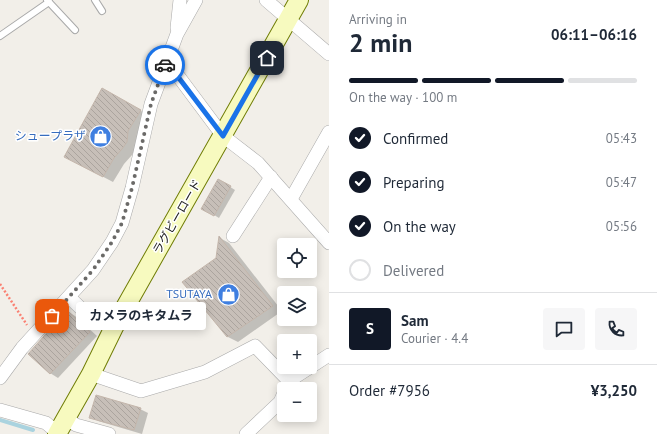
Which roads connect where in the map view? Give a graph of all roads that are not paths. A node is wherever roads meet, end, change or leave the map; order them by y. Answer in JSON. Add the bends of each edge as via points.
{"nodes":[{"id":1,"x":95,"y":0,"type":"edge"},
{"id":2,"x":180,"y":0,"type":"edge"},
{"id":3,"x":196,"y":0,"type":"edge"},
{"id":4,"x":266,"y":0,"type":"edge"},
{"id":5,"x":299,"y":0,"type":"edge"},
{"id":6,"x":48,"y":1,"type":"edge"},
{"id":7,"x":102,"y":11,"type":"dead end"},
{"id":8,"x":288,"y":19,"type":"junction"},
{"id":9,"x":75,"y":30,"type":"dead end"},
{"id":10,"x":177,"y":34,"type":"junction"},
{"id":11,"x":0,"y":36,"type":"edge"},
{"id":12,"x":329,"y":54,"type":"edge"},
{"id":13,"x":166,"y":61,"type":"junction"},
{"id":14,"x":329,"y":132,"type":"edge"},
{"id":15,"x":223,"y":136,"type":"junction"},
{"id":16,"x":271,"y":177,"type":"junction"},
{"id":17,"x":291,"y":199,"type":"junction"},
{"id":18,"x":233,"y":236,"type":"dead end"},
{"id":19,"x":329,"y":243,"type":"edge"},
{"id":20,"x":69,"y":297,"type":"junction"},
{"id":21,"x":93,"y":320,"type":"dead end"},
{"id":22,"x":329,"y":355,"type":"edge"},
{"id":23,"x":91,"y":374,"type":"junction"},
{"id":24,"x":0,"y":378,"type":"edge"},
{"id":25,"x":282,"y":382,"type":"edge"},
{"id":26,"x":294,"y":382,"type":"edge"},
{"id":27,"x":277,"y":405,"type":"edge"},
{"id":28,"x":0,"y":410,"type":"edge"},
{"id":29,"x":60,"y":430,"type":"edge"},
{"id":30,"x":109,"y":434,"type":"edge"},
{"id":31,"x":246,"y":434,"type":"edge"}],
"edges":[{"from":1,"to":7,"type":"lane"},
{"from":2,"to":10,"type":"street"},
{"from":3,"to":10,"type":"street"},
{"from":4,"to":8,"type":"street"},
{"from":5,"to":8,"type":"street","name":"ラグビーロード"},
{"from":6,"to":9,"type":"lane"},
{"from":6,"to":11,"type":"lane"},
{"from":8,"to":12,"type":"street"},
{"from":8,"to":15,"type":"street","name":"ラグビーロード"},
{"from":10,"to":13,"type":"street"},
{"from":13,"to":15,"type":"street"},
{"from":13,"to":20,"type":"street","via":[[151,104],[122,223],[93,270]]},
{"from":14,"to":17,"type":"street"},
{"from":15,"to":16,"type":"street","via":[[258,162]]},
{"from":15,"to":23,"type":"street","name":"ラグビーロード","via":[[114,327]]},
{"from":16,"to":17,"type":"street"},
{"from":16,"to":18,"type":"street"},
{"from":17,"to":19,"type":"street"},
{"from":20,"to":21,"type":"street"},
{"from":20,"to":24,"type":"street","via":[[22,348]]},
{"from":22,"to":26,"type":"street"},
{"from":23,"to":25,"type":"street","via":[[141,391],[205,372],[255,346]]},
{"from":23,"to":29,"type":"street","name":"ラグビーロード"},
{"from":27,"to":31,"type":"street"},
{"from":28,"to":29,"type":"street","via":[[46,423]]},
{"from":29,"to":30,"type":"street","via":[[76,425]]}]}
